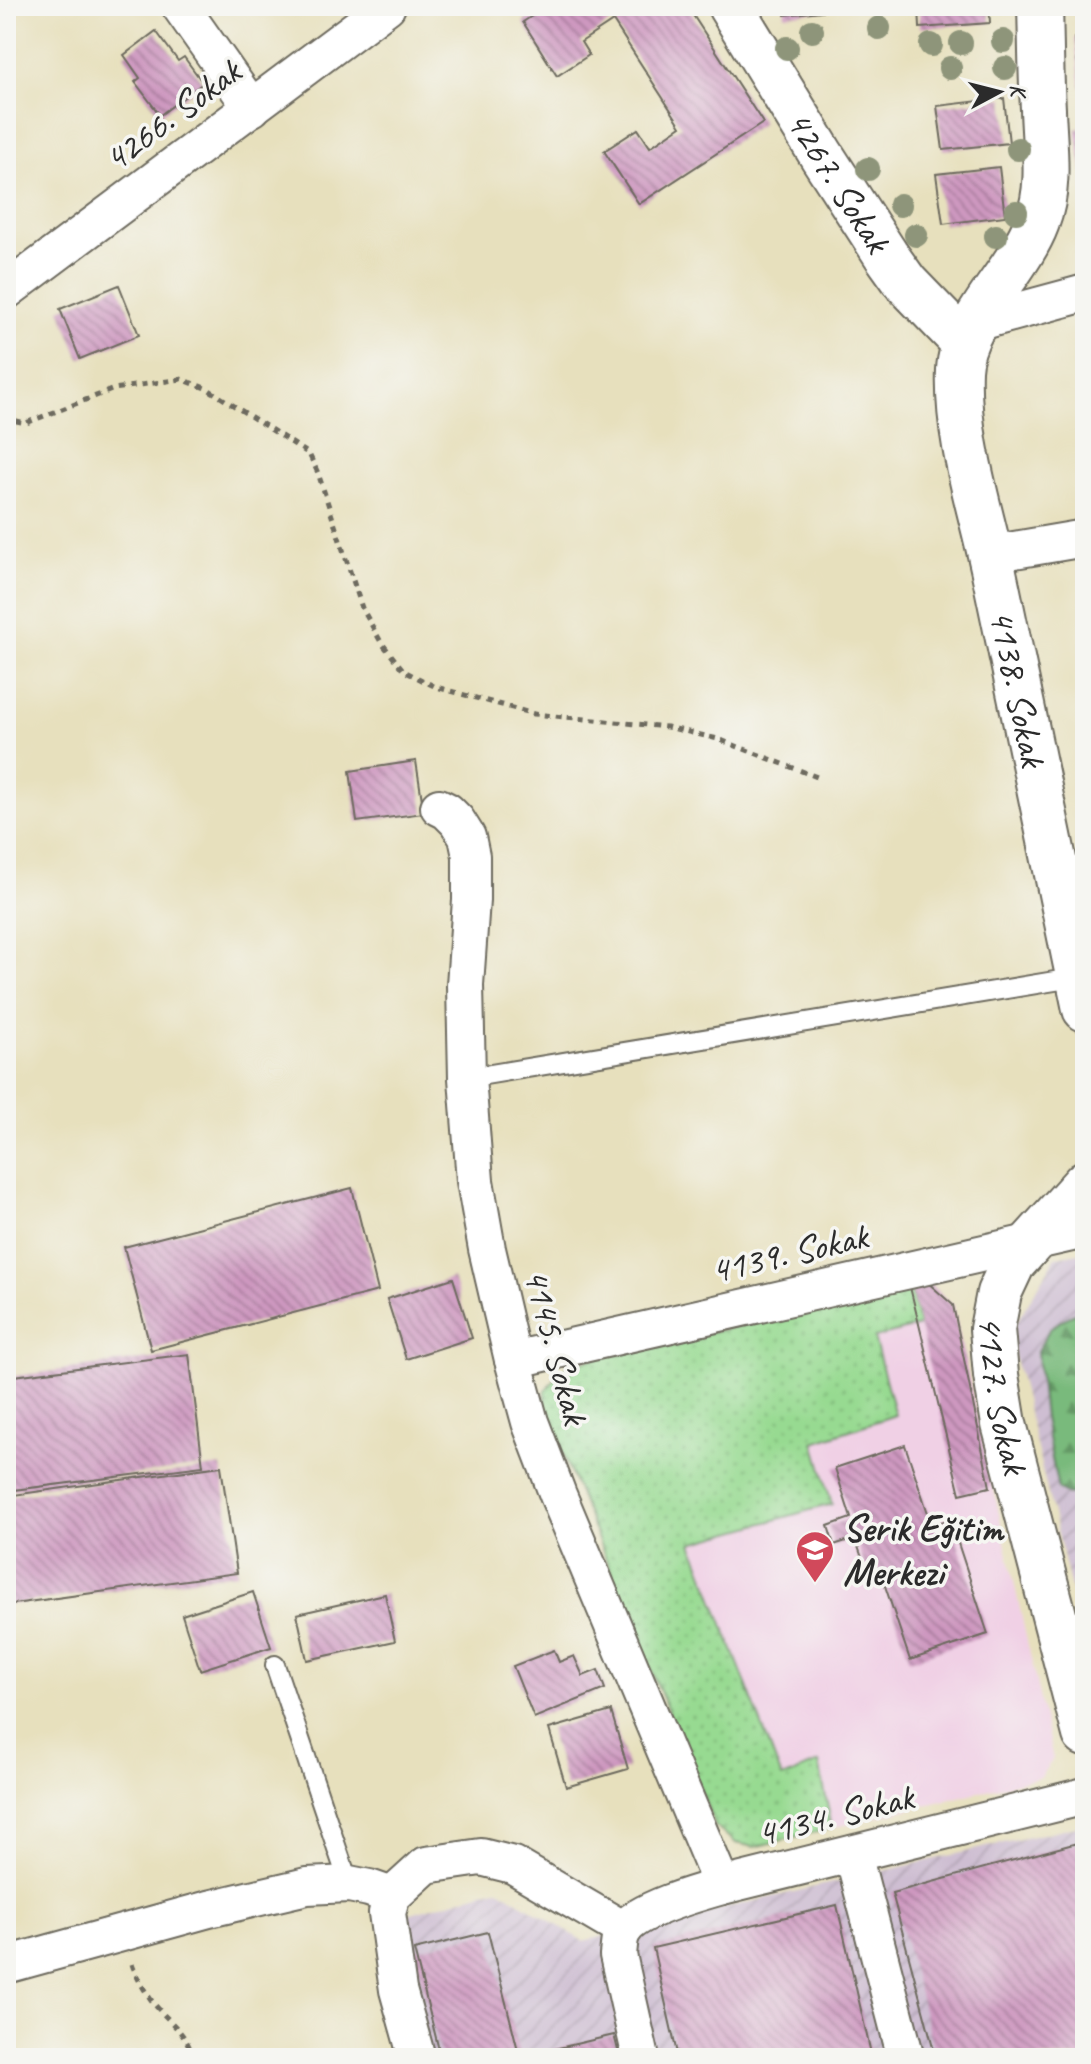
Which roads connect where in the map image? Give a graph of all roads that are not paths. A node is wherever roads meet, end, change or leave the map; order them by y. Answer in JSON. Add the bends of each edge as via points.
{"nodes":[{"id":1,"x":180,"y":6,"type":"edge"},
{"id":2,"x":387,"y":6,"type":"edge"},
{"id":3,"x":730,"y":6,"type":"edge"},
{"id":4,"x":1040,"y":6,"type":"edge"},
{"id":5,"x":252,"y":108,"type":"junction"},
{"id":6,"x":6,"y":291,"type":"edge"},
{"id":7,"x":1085,"y":293,"type":"edge"},
{"id":8,"x":966,"y":344,"type":"junction"},
{"id":9,"x":1085,"y":538,"type":"edge"},
{"id":10,"x":991,"y":554,"type":"junction"},
{"id":11,"x":439,"y":807,"type":"dead end"},
{"id":12,"x":1082,"y":993,"type":"edge"},
{"id":13,"x":467,"y":1078,"type":"junction"},
{"id":14,"x":1066,"y":1217,"type":"edge"},
{"id":15,"x":513,"y":1360,"type":"junction"},
{"id":16,"x":275,"y":1665,"type":"dead end"},
{"id":17,"x":1085,"y":1734,"type":"edge"},
{"id":18,"x":1085,"y":1796,"type":"edge"},
{"id":19,"x":853,"y":1854,"type":"junction"},
{"id":20,"x":349,"y":1884,"type":"junction"},
{"id":21,"x":722,"y":1886,"type":"junction"},
{"id":22,"x":392,"y":1896,"type":"junction"},
{"id":23,"x":622,"y":1935,"type":"junction"},
{"id":24,"x":6,"y":1965,"type":"edge"},
{"id":25,"x":417,"y":2058,"type":"edge"},
{"id":26,"x":641,"y":2058,"type":"edge"},
{"id":27,"x":906,"y":2058,"type":"edge"}],
"edges":[{"from":1,"to":5,"type":"street"},
{"from":2,"to":5,"type":"street","name":"4266. Sokak"},
{"from":3,"to":8,"type":"street","name":"4267. Sokak","via":[[886,255]]},
{"from":4,"to":8,"type":"street","via":[[1043,199],[1018,260]]},
{"from":5,"to":6,"type":"street","name":"4266. Sokak"},
{"from":7,"to":8,"type":"street"},
{"from":8,"to":10,"type":"street","name":"4138. Sokak","via":[[959,401],[962,431]]},
{"from":9,"to":10,"type":"street"},
{"from":10,"to":12,"type":"street","name":"4138. Sokak"},
{"from":11,"to":13,"type":"street","name":"4145. Sokak","via":[[462,829],[471,856]]},
{"from":12,"to":13,"type":"lane"},
{"from":13,"to":15,"type":"street","name":"4145. Sokak","via":[[477,1195]]},
{"from":14,"to":15,"type":"street","name":"4139. Sokak"},
{"from":14,"to":17,"type":"street","name":"4127. Sokak","via":[[1013,1263],[999,1293],[992,1329],[1004,1424]]},
{"from":15,"to":21,"type":"street","name":"4145. Sokak","via":[[558,1495]]},
{"from":16,"to":20,"type":"lane"},
{"from":18,"to":19,"type":"street","name":"4134. Sokak"},
{"from":19,"to":21,"type":"street","name":"4134. Sokak"},
{"from":19,"to":27,"type":"street"},
{"from":20,"to":22,"type":"street"},
{"from":20,"to":24,"type":"street","via":[[307,1886],[209,1909]]},
{"from":21,"to":23,"type":"street","name":"4134. Sokak","via":[[655,1909]]},
{"from":22,"to":23,"type":"street","via":[[426,1865],[481,1857],[513,1865]]},
{"from":22,"to":25,"type":"street","via":[[387,1913],[398,1990]]},
{"from":23,"to":26,"type":"street","via":[[618,1955]]}]}
